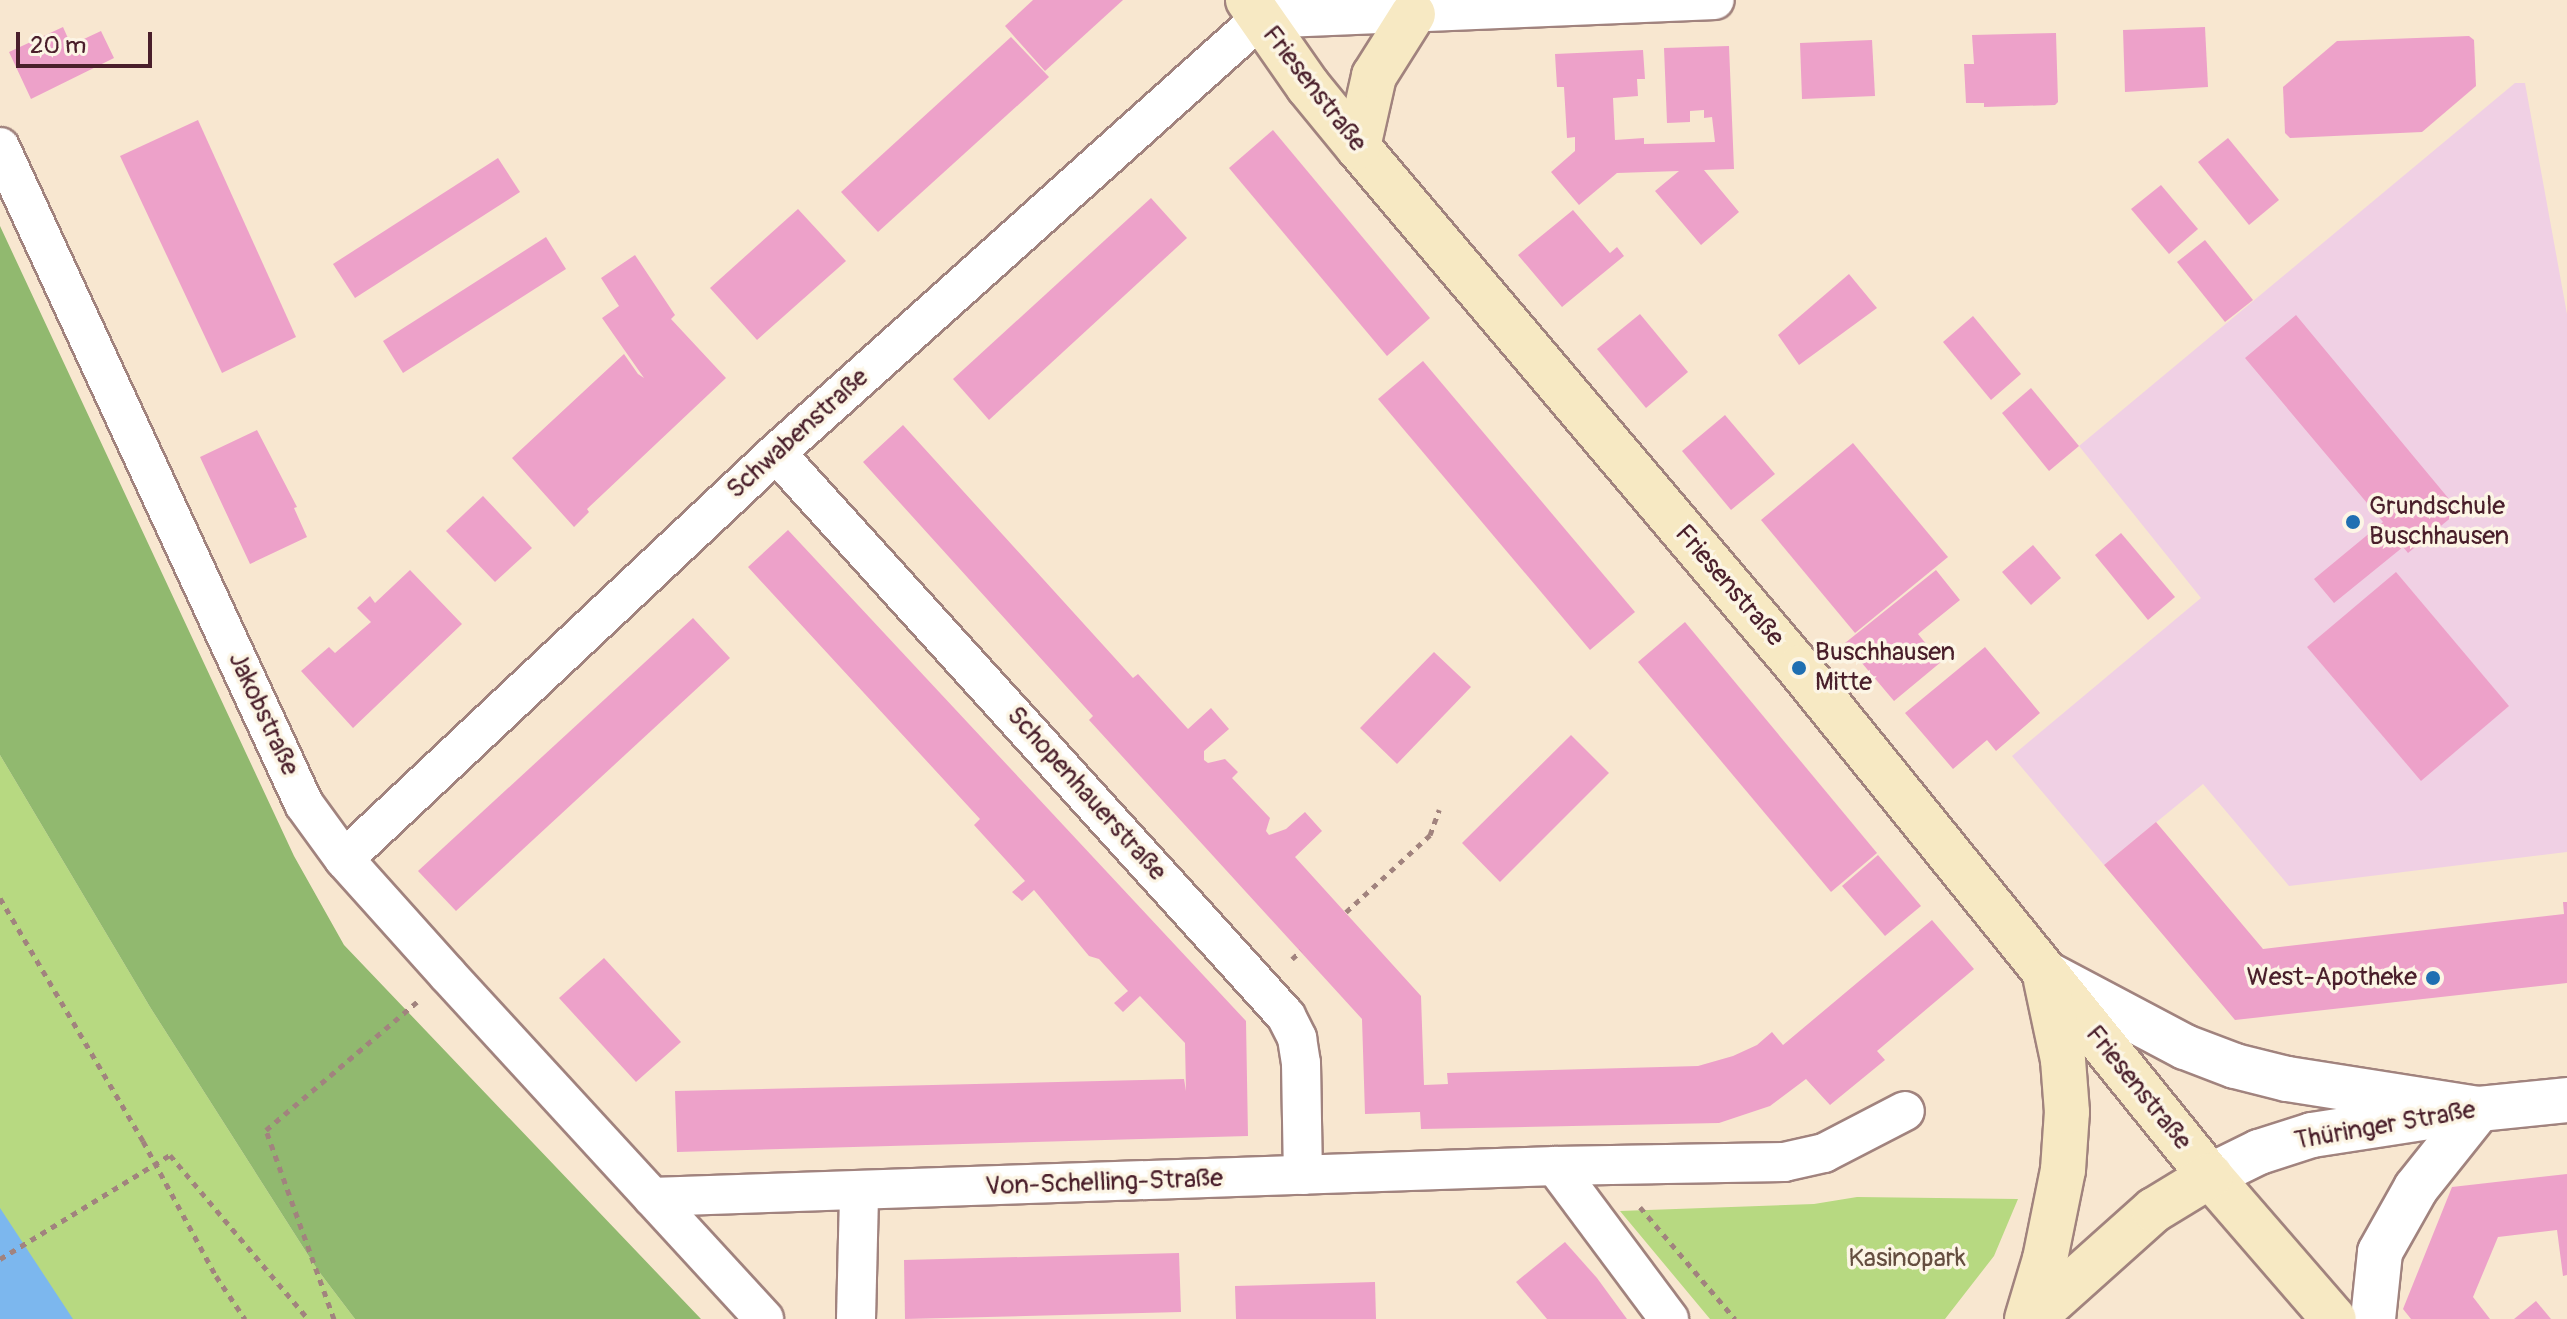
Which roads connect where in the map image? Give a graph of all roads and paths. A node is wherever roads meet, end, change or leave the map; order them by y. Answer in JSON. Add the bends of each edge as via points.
{"nodes":[{"id":1,"x":1715,"y":0,"type":"edge"},
{"id":2,"x":1254,"y":10,"type":"edge"},
{"id":3,"x":1413,"y":14,"type":"junction"},
{"id":4,"x":0,"y":147,"type":"edge"},
{"id":5,"x":1358,"y":147,"type":"junction"},
{"id":6,"x":776,"y":453,"type":"junction"},
{"id":7,"x":1439,"y":810,"type":"dead end"},
{"id":8,"x":344,"y":859,"type":"junction"},
{"id":9,"x":0,"y":898,"type":"edge"},
{"id":10,"x":1346,"y":912,"type":"dead end"},
{"id":11,"x":2045,"y":973,"type":"junction"},
{"id":12,"x":448,"y":975,"type":"junction"},
{"id":13,"x":2567,"y":1100,"type":"edge"},
{"id":14,"x":2479,"y":1109,"type":"junction"},
{"id":15,"x":1905,"y":1111,"type":"dead end"},
{"id":16,"x":153,"y":1165,"type":"junction"},
{"id":17,"x":1555,"y":1166,"type":"junction"},
{"id":18,"x":1303,"y":1175,"type":"junction"},
{"id":19,"x":2210,"y":1176,"type":"junction"},
{"id":20,"x":859,"y":1192,"type":"junction"},
{"id":21,"x":652,"y":1197,"type":"junction"},
{"id":22,"x":0,"y":1259,"type":"edge"},
{"id":23,"x":245,"y":1319,"type":"edge"},
{"id":24,"x":308,"y":1319,"type":"edge"},
{"id":25,"x":334,"y":1319,"type":"edge"},
{"id":26,"x":764,"y":1319,"type":"edge"},
{"id":27,"x":856,"y":1319,"type":"edge"},
{"id":28,"x":1669,"y":1319,"type":"edge"},
{"id":29,"x":2030,"y":1319,"type":"edge"},
{"id":30,"x":2334,"y":1319,"type":"edge"},
{"id":31,"x":2373,"y":1319,"type":"edge"}],
"edges":[{"from":1,"to":3,"type":"street"},
{"from":2,"to":3,"type":"street"},
{"from":2,"to":5,"type":"main road","name":"Friesenstraße"},
{"from":2,"to":6,"type":"street","name":"Schwabenstraße"},
{"from":3,"to":5,"type":"main road","via":[[1374,76]]},
{"from":4,"to":8,"type":"street","name":"Jakobstraße","via":[[304,804]]},
{"from":5,"to":11,"type":"main road","name":"Friesenstraße","via":[[1799,668]]},
{"from":6,"to":8,"type":"street","name":"Schwabenstraße"},
{"from":6,"to":18,"type":"street","name":"Schopenhauerstraße","via":[[1286,1016],[1301,1063]]},
{"from":7,"to":10,"type":"path","via":[[1430,835]]},
{"from":8,"to":12,"type":"street","name":"Jakobstraße"},
{"from":9,"to":16,"type":"path"},
{"from":11,"to":14,"type":"street","via":[[2140,1026],[2235,1066]]},
{"from":11,"to":19,"type":"main road","name":"Friesenstraße"},
{"from":11,"to":29,"type":"main road","via":[[2063,1060],[2067,1112],[2063,1170]]},
{"from":12,"to":21,"type":"street","name":"Jakobstraße"},
{"from":12,"to":25,"type":"path","via":[[266,1130]]},
{"from":13,"to":14,"type":"street","name":"Thüringer Straße"},
{"from":14,"to":19,"type":"street","name":"Thüringer Straße","via":[[2312,1135]]},
{"from":14,"to":31,"type":"street","via":[[2416,1188],[2380,1252]]},
{"from":15,"to":17,"type":"street","name":"Von-Schelling-Straße","via":[[1824,1153],[1784,1162]]},
{"from":16,"to":22,"type":"path"},
{"from":16,"to":23,"type":"path"},
{"from":16,"to":24,"type":"path","via":[[170,1155]]},
{"from":17,"to":18,"type":"street","name":"Von-Schelling-Straße"},
{"from":17,"to":28,"type":"street"},
{"from":18,"to":20,"type":"street","name":"Von-Schelling-Straße"},
{"from":19,"to":29,"type":"main road","via":[[2154,1210]]},
{"from":19,"to":30,"type":"main road","name":"Friesenstraße"},
{"from":20,"to":21,"type":"street","name":"Von-Schelling-Straße"},
{"from":20,"to":27,"type":"street"},
{"from":21,"to":26,"type":"street","name":"Jakobstraße"}]}
